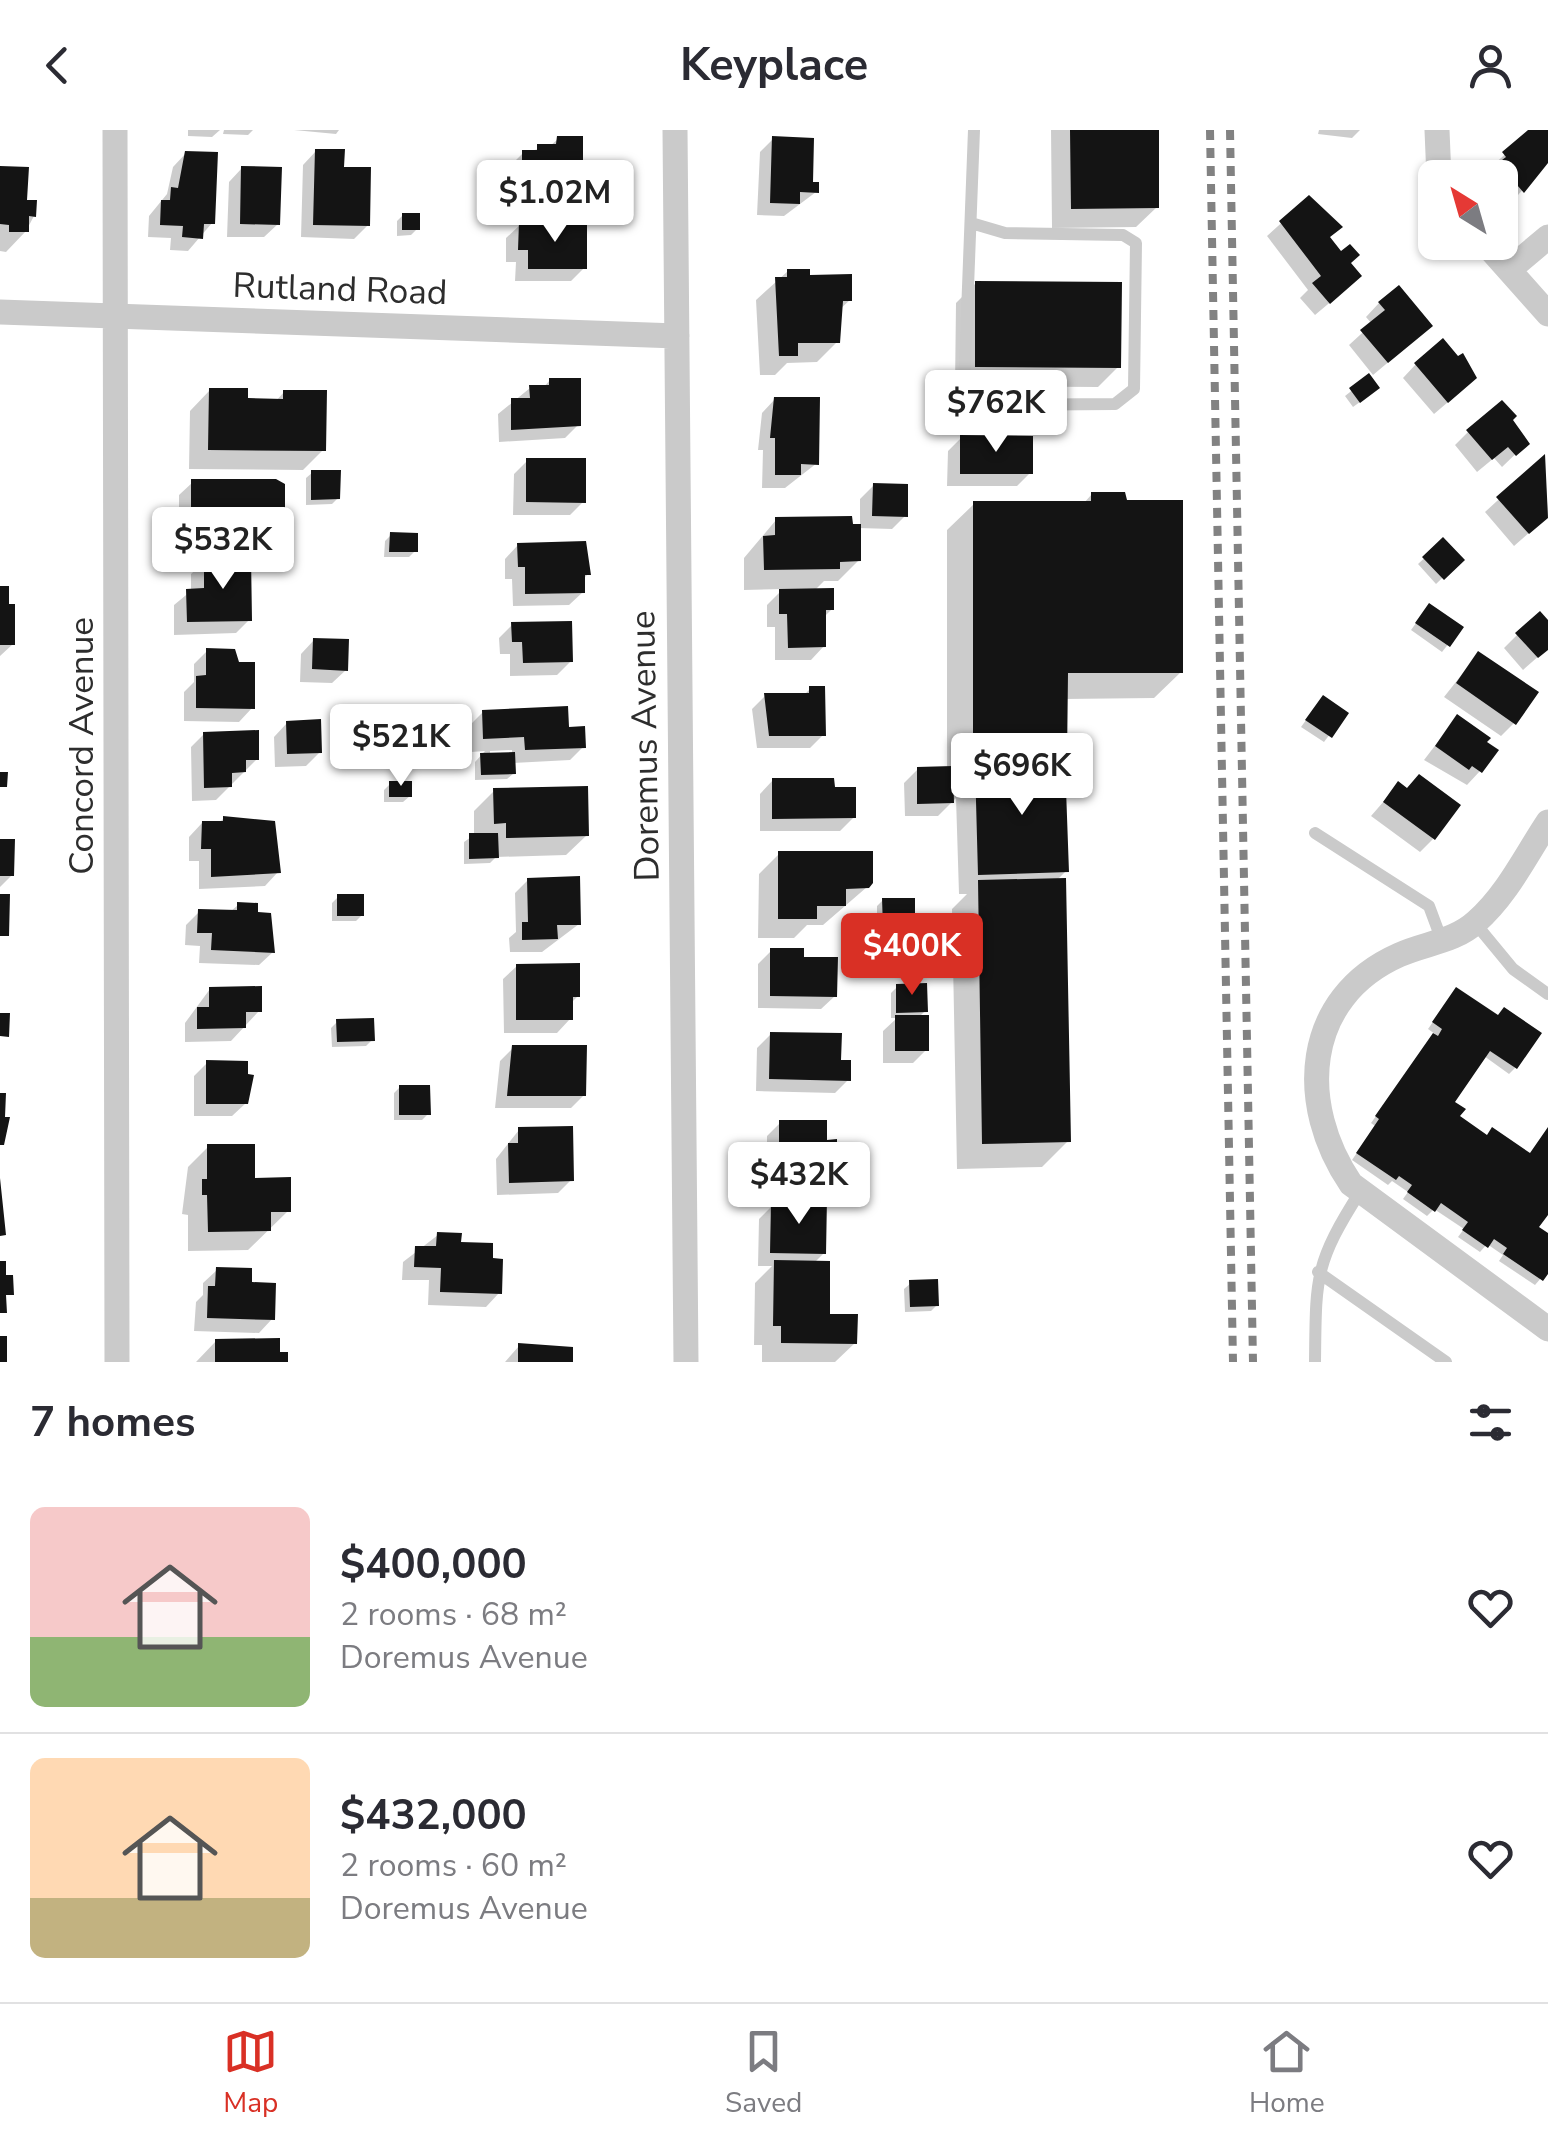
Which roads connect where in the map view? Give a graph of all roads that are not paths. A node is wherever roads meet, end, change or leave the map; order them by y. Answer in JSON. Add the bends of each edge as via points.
{"nodes":[{"id":1,"x":115,"y":130,"type":"edge"},
{"id":2,"x":675,"y":130,"type":"edge"},
{"id":3,"x":974,"y":130,"type":"edge"},
{"id":4,"x":1437,"y":130,"type":"edge"},
{"id":5,"x":1438,"y":160,"type":"edge"},
{"id":6,"x":970,"y":223,"type":"junction"},
{"id":7,"x":1548,"y":237,"type":"edge"},
{"id":8,"x":1501,"y":260,"type":"edge"},
{"id":9,"x":1510,"y":270,"type":"junction"},
{"id":10,"x":0,"y":312,"type":"edge"},
{"id":11,"x":1548,"y":314,"type":"edge"},
{"id":12,"x":116,"y":316,"type":"junction"},
{"id":13,"x":676,"y":336,"type":"junction"},
{"id":14,"x":1548,"y":822,"type":"edge"},
{"id":15,"x":1315,"y":833,"type":"dead end"},
{"id":16,"x":1475,"y":923,"type":"junction"},
{"id":17,"x":1442,"y":940,"type":"junction"},
{"id":18,"x":1548,"y":994,"type":"edge"},
{"id":19,"x":1368,"y":1199,"type":"junction"},
{"id":20,"x":1318,"y":1272,"type":"junction"},
{"id":21,"x":1548,"y":1328,"type":"edge"},
{"id":22,"x":116,"y":1362,"type":"edge"},
{"id":23,"x":686,"y":1362,"type":"edge"},
{"id":24,"x":1316,"y":1362,"type":"edge"},
{"id":25,"x":1446,"y":1362,"type":"edge"}],
"edges":[{"from":1,"to":12,"type":"street","name":"Concord Avenue"},
{"from":2,"to":13,"type":"street","name":"Doremus Avenue"},
{"from":3,"to":6,"type":"lane"},
{"from":4,"to":5,"type":"street"},
{"from":6,"to":6,"type":"lane","via":[[1005,234],[1123,235],[1136,242],[1134,389],[1114,404],[970,405],[964,392]]},
{"from":7,"to":9,"type":"street"},
{"from":8,"to":9,"type":"street"},
{"from":9,"to":11,"type":"street"},
{"from":10,"to":12,"type":"street","name":"Rutland Road"},
{"from":12,"to":13,"type":"street","name":"Rutland Road"},
{"from":12,"to":22,"type":"street","name":"Concord Avenue"},
{"from":13,"to":23,"type":"street","name":"Doremus Avenue"},
{"from":14,"to":16,"type":"street","via":[[1499,899]]},
{"from":15,"to":17,"type":"lane","via":[[1430,906]]},
{"from":16,"to":17,"type":"street"},
{"from":16,"to":18,"type":"lane","via":[[1512,969]]},
{"from":17,"to":19,"type":"street","via":[[1398,955],[1368,975],[1328,1024],[1318,1058],[1318,1121],[1331,1154]]},
{"from":19,"to":20,"type":"lane","via":[[1326,1245]]},
{"from":19,"to":21,"type":"street"},
{"from":20,"to":24,"type":"lane"},
{"from":20,"to":25,"type":"lane"}]}
